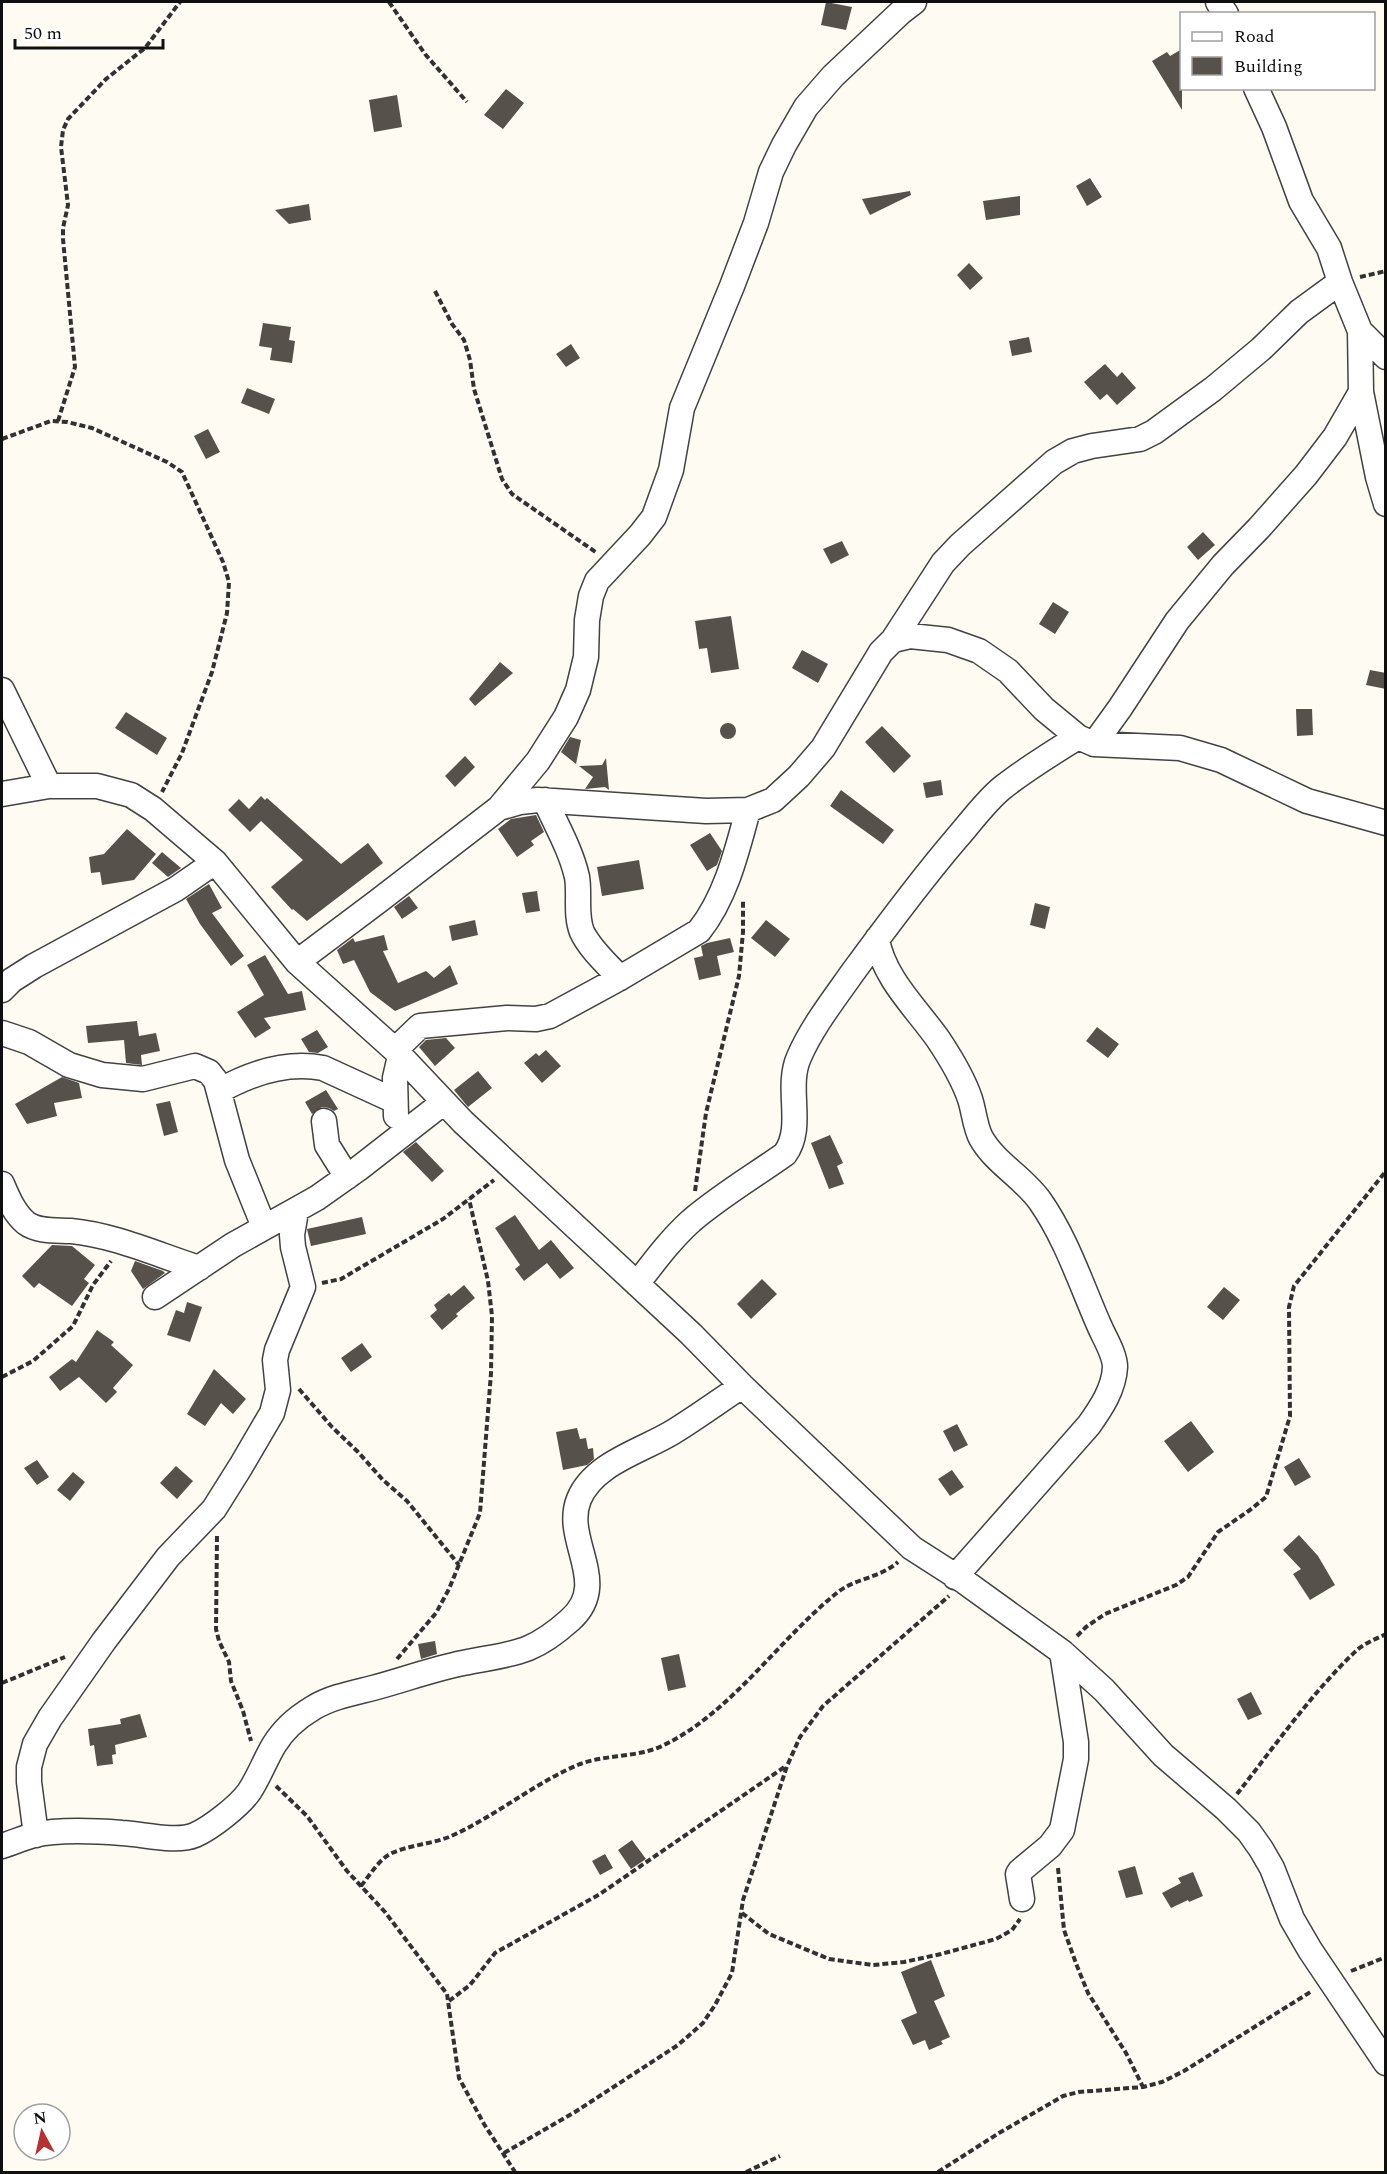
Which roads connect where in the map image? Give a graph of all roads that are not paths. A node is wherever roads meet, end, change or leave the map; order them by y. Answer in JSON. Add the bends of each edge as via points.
{"nodes":[{"id":1,"x":904,"y":5,"type":"edge"},
{"id":2,"x":1257,"y":90,"type":"edge"},
{"id":3,"x":1340,"y":282,"type":"junction"},
{"id":4,"x":1360,"y":332,"type":"junction"},
{"id":5,"x":1386,"y":357,"type":"edge"},
{"id":6,"x":1361,"y":392,"type":"junction"},
{"id":7,"x":1386,"y":504,"type":"edge"},
{"id":8,"x":893,"y":640,"type":"junction"},
{"id":9,"x":2,"y":690,"type":"edge"},
{"id":10,"x":1086,"y":741,"type":"junction"},
{"id":11,"x":50,"y":786,"type":"junction"},
{"id":12,"x":2,"y":794,"type":"edge"},
{"id":13,"x":545,"y":800,"type":"junction"},
{"id":14,"x":499,"y":808,"type":"junction"},
{"id":15,"x":748,"y":810,"type":"junction"},
{"id":16,"x":1386,"y":823,"type":"edge"},
{"id":17,"x":215,"y":862,"type":"junction"},
{"id":18,"x":877,"y":939,"type":"junction"},
{"id":19,"x":297,"y":962,"type":"junction"},
{"id":20,"x":620,"y":978,"type":"junction"},
{"id":21,"x":3,"y":985,"type":"edge"},
{"id":22,"x":2,"y":1033,"type":"edge"},
{"id":23,"x":398,"y":1053,"type":"junction"},
{"id":24,"x":219,"y":1091,"type":"junction"},
{"id":25,"x":395,"y":1101,"type":"junction"},
{"id":26,"x":444,"y":1102,"type":"junction"},
{"id":27,"x":324,"y":1121,"type":"dead end"},
{"id":28,"x":397,"y":1137,"type":"junction"},
{"id":29,"x":346,"y":1177,"type":"junction"},
{"id":30,"x":2,"y":1184,"type":"edge"},
{"id":31,"x":297,"y":1211,"type":"junction"},
{"id":32,"x":264,"y":1227,"type":"junction"},
{"id":33,"x":199,"y":1268,"type":"junction"},
{"id":34,"x":637,"y":1284,"type":"junction"},
{"id":35,"x":155,"y":1297,"type":"dead end"},
{"id":36,"x":742,"y":1386,"type":"junction"},
{"id":37,"x":960,"y":1580,"type":"junction"},
{"id":38,"x":1062,"y":1652,"type":"junction"},
{"id":39,"x":36,"y":1835,"type":"junction"},
{"id":40,"x":2,"y":1846,"type":"edge"},
{"id":41,"x":1023,"y":1899,"type":"road end"},
{"id":42,"x":1386,"y":2063,"type":"edge"}],
"edges":[{"from":1,"to":14,"type":"street","via":[[806,107],[784,145],[682,408],[671,470],[654,517],[597,581],[591,596],[586,657],[578,690],[538,761]]},
{"from":2,"to":3,"type":"street","via":[[1301,201],[1329,248]]},
{"from":3,"to":4,"type":"street"},
{"from":3,"to":8,"type":"street","via":[[1299,312],[1213,389],[1154,432],[1073,451],[1054,462],[943,563]]},
{"from":4,"to":5,"type":"street"},
{"from":4,"to":6,"type":"street"},
{"from":6,"to":7,"type":"street"},
{"from":6,"to":10,"type":"street","via":[[1335,437],[1306,475],[1223,565],[1177,621],[1120,708]]},
{"from":8,"to":10,"type":"street","via":[[926,637],[979,651],[1008,671],[1044,709]]},
{"from":8,"to":15,"type":"street","via":[[881,652],[823,748],[773,800]]},
{"from":9,"to":11,"type":"street"},
{"from":10,"to":16,"type":"street","via":[[1180,748],[1221,760],[1307,801]]},
{"from":10,"to":18,"type":"street","via":[[1045,757],[1000,790],[938,860]]},
{"from":11,"to":12,"type":"street"},
{"from":11,"to":17,"type":"street","via":[[97,786],[131,795]]},
{"from":13,"to":14,"type":"street"},
{"from":13,"to":15,"type":"street","via":[[706,811]]},
{"from":13,"to":20,"type":"street","via":[[574,866],[582,931]]},
{"from":14,"to":19,"type":"street"},
{"from":15,"to":20,"type":"street","via":[[737,852],[707,921],[699,931]]},
{"from":17,"to":19,"type":"street"},
{"from":17,"to":21,"type":"street","via":[[176,889]]},
{"from":18,"to":34,"type":"street","via":[[829,1005],[798,1058],[792,1083],[794,1134],[790,1147],[691,1221]]},
{"from":18,"to":37,"type":"street","via":[[889,972],[962,1080],[979,1136],[1040,1201],[1056,1229],[1115,1365],[1110,1389],[1089,1425]]},
{"from":19,"to":23,"type":"street"},
{"from":20,"to":23,"type":"street","via":[[550,1016],[420,1026]]},
{"from":22,"to":24,"type":"street","via":[[29,1042],[69,1065],[102,1075],[143,1079],[189,1066],[201,1067],[216,1081]]},
{"from":23,"to":25,"type":"street"},
{"from":23,"to":26,"type":"street"},
{"from":24,"to":25,"type":"street","via":[[258,1072],[310,1065]]},
{"from":24,"to":32,"type":"street","via":[[237,1160]]},
{"from":25,"to":28,"type":"street"},
{"from":26,"to":28,"type":"street"},
{"from":26,"to":34,"type":"street"},
{"from":27,"to":29,"type":"street","via":[[327,1145]]},
{"from":28,"to":29,"type":"street"},
{"from":29,"to":31,"type":"street"},
{"from":30,"to":33,"type":"street","via":[[13,1208],[27,1224],[125,1244]]},
{"from":31,"to":32,"type":"street"},
{"from":31,"to":39,"type":"street","via":[[292,1234],[303,1287],[275,1360],[278,1390],[272,1413],[214,1509],[168,1557],[104,1641],[35,1744],[29,1782]]},
{"from":32,"to":33,"type":"street"},
{"from":33,"to":35,"type":"street"},
{"from":34,"to":36,"type":"street"},
{"from":36,"to":37,"type":"street","via":[[912,1548]]},
{"from":36,"to":39,"type":"street","via":[[676,1430],[604,1470],[588,1484],[578,1500],[575,1524],[588,1576],[585,1599],[573,1618],[546,1641],[528,1650],[463,1663],[333,1698],[314,1707],[273,1746],[247,1795],[195,1835],[182,1839],[102,1832]]},
{"from":37,"to":38,"type":"street"},
{"from":38,"to":41,"type":"street","via":[[1076,1759],[1062,1830],[1018,1874]]},
{"from":38,"to":42,"type":"street","via":[[1104,1690],[1163,1755],[1249,1832],[1272,1868],[1292,1919]]},
{"from":39,"to":40,"type":"street"}]}
